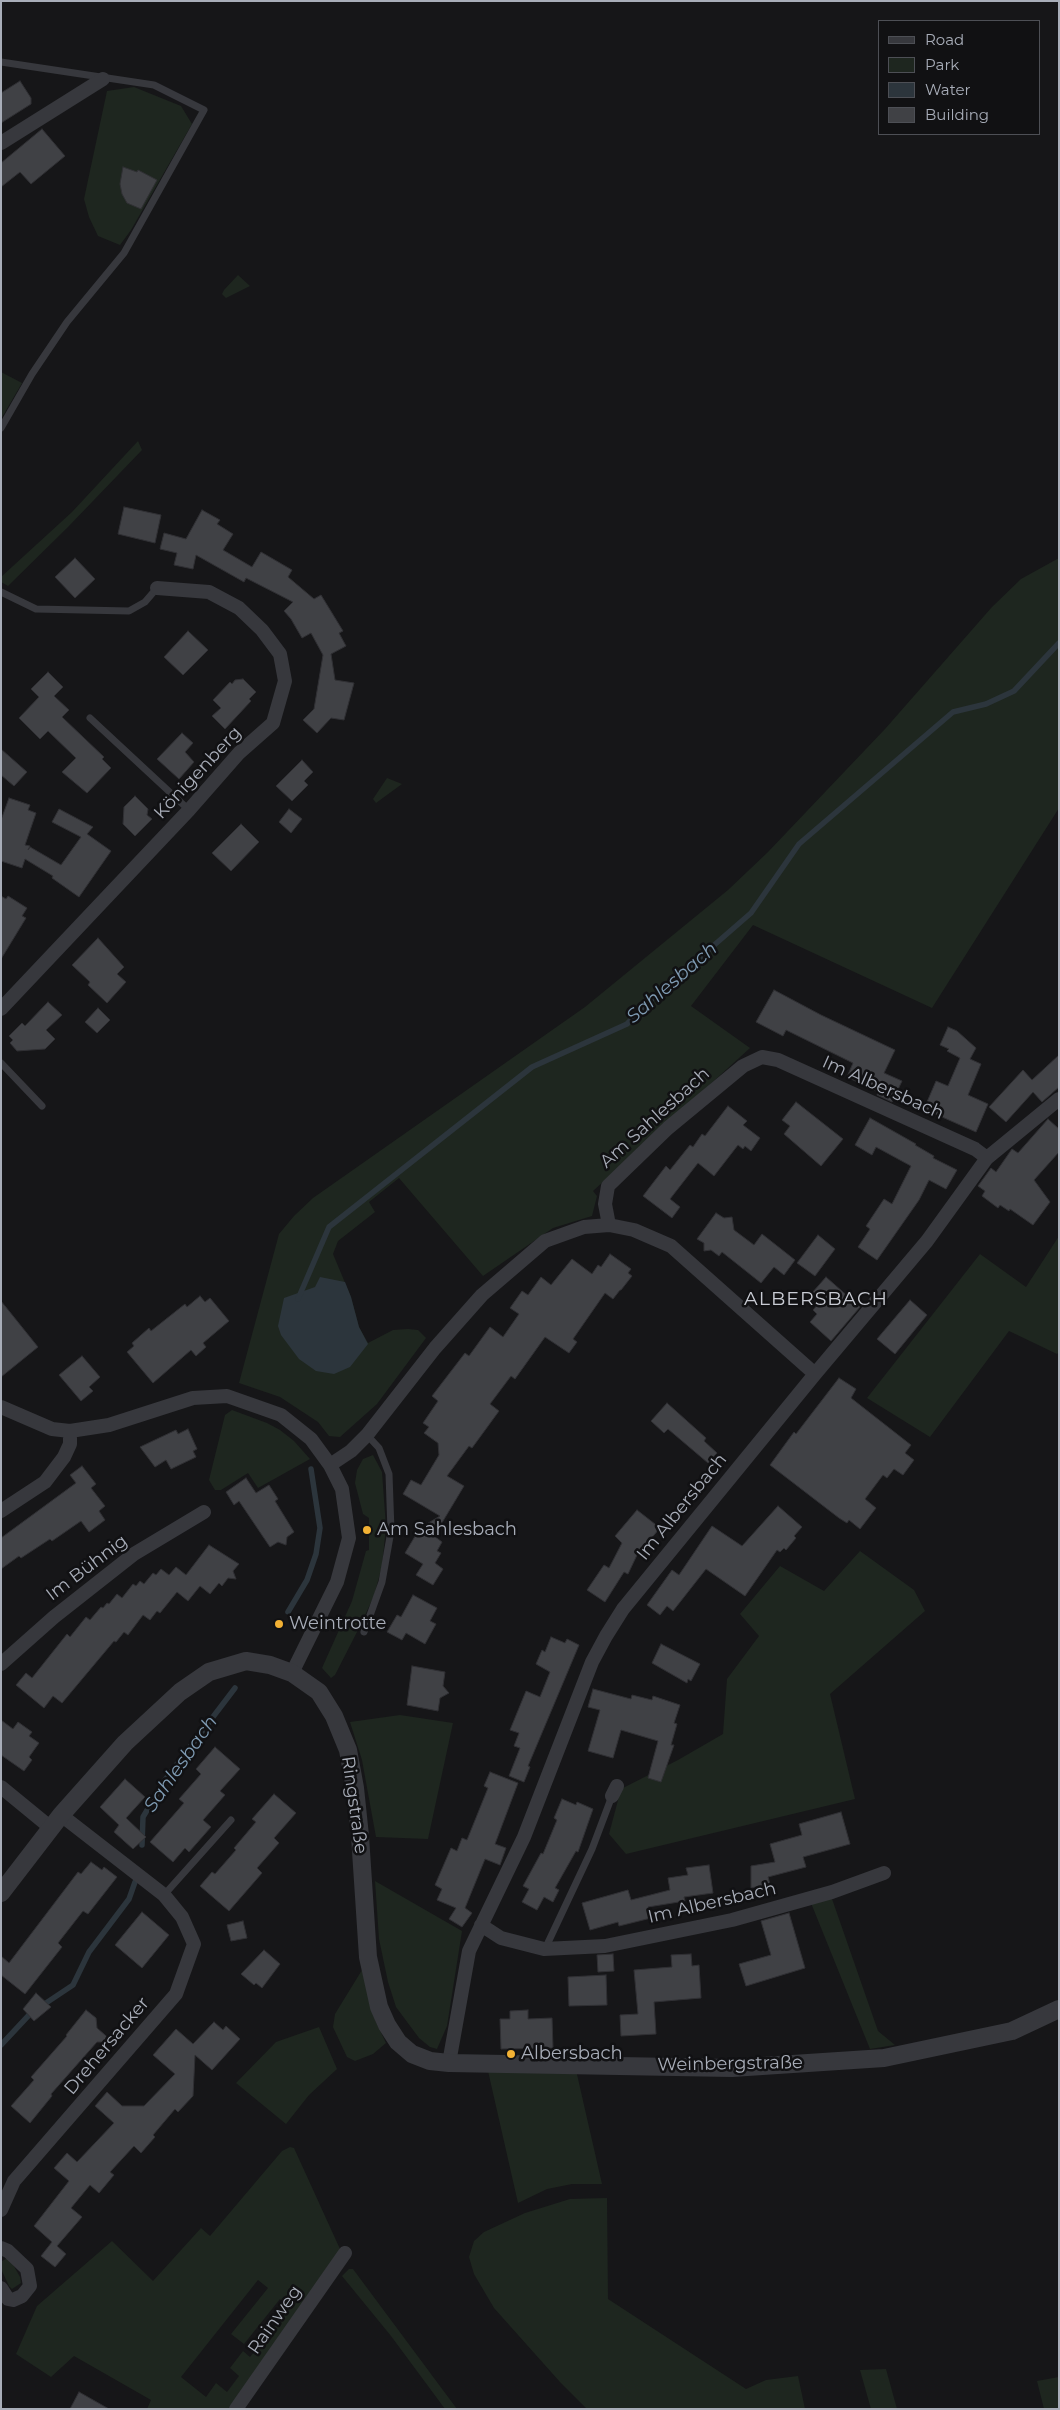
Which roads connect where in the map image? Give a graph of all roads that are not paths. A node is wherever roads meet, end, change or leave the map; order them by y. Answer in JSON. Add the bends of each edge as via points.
{"nodes":[{"id":1,"x":1,"y":62,"type":"edge"},
{"id":2,"x":102,"y":79,"type":"junction"},
{"id":3,"x":1,"y":143,"type":"edge"},
{"id":4,"x":1,"y":428,"type":"edge"},
{"id":5,"x":157,"y":588,"type":"joint"},
{"id":6,"x":1,"y":592,"type":"edge"},
{"id":7,"x":90,"y":718,"type":"dead end"},
{"id":8,"x":189,"y":810,"type":"junction"},
{"id":9,"x":1,"y":1009,"type":"edge"},
{"id":10,"x":762,"y":1057,"type":"joint"},
{"id":11,"x":1,"y":1062,"type":"edge"},
{"id":12,"x":1059,"y":1099,"type":"edge"},
{"id":13,"x":42,"y":1106,"type":"dead end"},
{"id":14,"x":986,"y":1158,"type":"junction"},
{"id":15,"x":609,"y":1225,"type":"junction"},
{"id":16,"x":815,"y":1374,"type":"junction"},
{"id":17,"x":1,"y":1407,"type":"edge"},
{"id":18,"x":70,"y":1431,"type":"junction"},
{"id":19,"x":366,"y":1435,"type":"junction"},
{"id":20,"x":330,"y":1465,"type":"junction"},
{"id":21,"x":1,"y":1511,"type":"edge"},
{"id":22,"x":204,"y":1512,"type":"dead end"},
{"id":23,"x":364,"y":1632,"type":"dead end"},
{"id":24,"x":1,"y":1664,"type":"edge"},
{"id":25,"x":292,"y":1673,"type":"junction"},
{"id":26,"x":1,"y":1786,"type":"edge"},
{"id":27,"x":615,"y":1791,"type":"dead end"},
{"id":28,"x":231,"y":1820,"type":"dead end"},
{"id":29,"x":56,"y":1821,"type":"junction"},
{"id":30,"x":884,"y":1873,"type":"dead end"},
{"id":31,"x":1,"y":1893,"type":"edge"},
{"id":32,"x":164,"y":1895,"type":"junction"},
{"id":33,"x":481,"y":1924,"type":"junction"},
{"id":34,"x":544,"y":1949,"type":"junction"},
{"id":35,"x":1059,"y":2009,"type":"edge"},
{"id":36,"x":398,"y":2042,"type":"joint"},
{"id":37,"x":450,"y":2063,"type":"junction"},
{"id":38,"x":1,"y":2210,"type":"edge"},
{"id":39,"x":1,"y":2248,"type":"edge"},
{"id":40,"x":345,"y":2253,"type":"dead end"},
{"id":41,"x":1,"y":2288,"type":"edge"},
{"id":42,"x":236,"y":2409,"type":"edge"}],
"edges":[{"from":1,"to":2,"type":"lane"},
{"from":2,"to":3,"type":"street"},
{"from":2,"to":4,"type":"lane","via":[[154,85],[204,110],[124,253],[67,322]]},
{"from":5,"to":6,"type":"lane","via":[[145,602],[129,611],[36,609]]},
{"from":5,"to":8,"type":"street","name":"Königenberg","via":[[209,592],[239,608],[262,630],[280,654],[285,681],[273,722],[239,753]]},
{"from":7,"to":8,"type":"lane"},
{"from":8,"to":9,"type":"street","name":"Königenberg"},
{"from":10,"to":14,"type":"street","name":"Im Albersbach","via":[[778,1060],[976,1149]]},
{"from":10,"to":15,"type":"street","name":"Am Sahlesbach","via":[[742,1066],[720,1084],[608,1186],[605,1204]]},
{"from":11,"to":13,"type":"lane"},
{"from":12,"to":14,"type":"street","name":"Im Albersbach"},
{"from":14,"to":16,"type":"street","name":"Im Albersbach","via":[[928,1241]]},
{"from":15,"to":16,"type":"street","via":[[634,1230],[671,1246]]},
{"from":15,"to":19,"type":"street","via":[[584,1227],[545,1242],[482,1295]]},
{"from":16,"to":33,"type":"street","name":"Im Albersbach","via":[[623,1609],[606,1636],[592,1662],[524,1837]]},
{"from":17,"to":18,"type":"street","via":[[52,1429]]},
{"from":18,"to":20,"type":"street","via":[[109,1425],[193,1398],[227,1396],[281,1415],[311,1439]]},
{"from":18,"to":21,"type":"street","via":[[70,1444],[64,1457],[44,1482]]},
{"from":19,"to":20,"type":"street","via":[[351,1451]]},
{"from":19,"to":23,"type":"lane","via":[[379,1448],[389,1474],[391,1531],[382,1582]]},
{"from":20,"to":25,"type":"street","via":[[342,1489],[350,1538],[337,1582]]},
{"from":22,"to":24,"type":"street","name":"Im Bühnig","via":[[134,1554]]},
{"from":25,"to":29,"type":"street","name":"Ringstraße","via":[[246,1661],[209,1672],[180,1692],[125,1743]]},
{"from":25,"to":36,"type":"street","name":"Ringstraße","via":[[319,1692],[334,1716],[348,1750],[360,1836],[368,1957],[379,2007]]},
{"from":26,"to":29,"type":"street","name":"Drehersacker"},
{"from":27,"to":34,"type":"lane","via":[[592,1849]]},
{"from":28,"to":32,"type":"lane"},
{"from":29,"to":31,"type":"street","name":"Ringstraße"},
{"from":29,"to":32,"type":"street","name":"Drehersacker"},
{"from":30,"to":34,"type":"street","name":"Im Albersbach","via":[[832,1892],[732,1920],[605,1946]]},
{"from":32,"to":38,"type":"street","name":"Drehersacker","via":[[182,1917],[194,1944],[176,1994],[14,2181]]},
{"from":33,"to":34,"type":"street","name":"Im Albersbach","via":[[502,1938]]},
{"from":33,"to":37,"type":"street","name":"Im Albersbach","via":[[469,1950]]},
{"from":35,"to":37,"type":"street","name":"Weinbergstraße","via":[[1012,2031],[884,2058],[732,2068]]},
{"from":36,"to":37,"type":"street","name":"Weinbergstraße","via":[[412,2054],[430,2061]]},
{"from":39,"to":41,"type":"street","via":[[27,2269],[30,2286],[22,2296],[13,2300],[8,2299]]},
{"from":40,"to":42,"type":"street","name":"Rainweg"}]}
